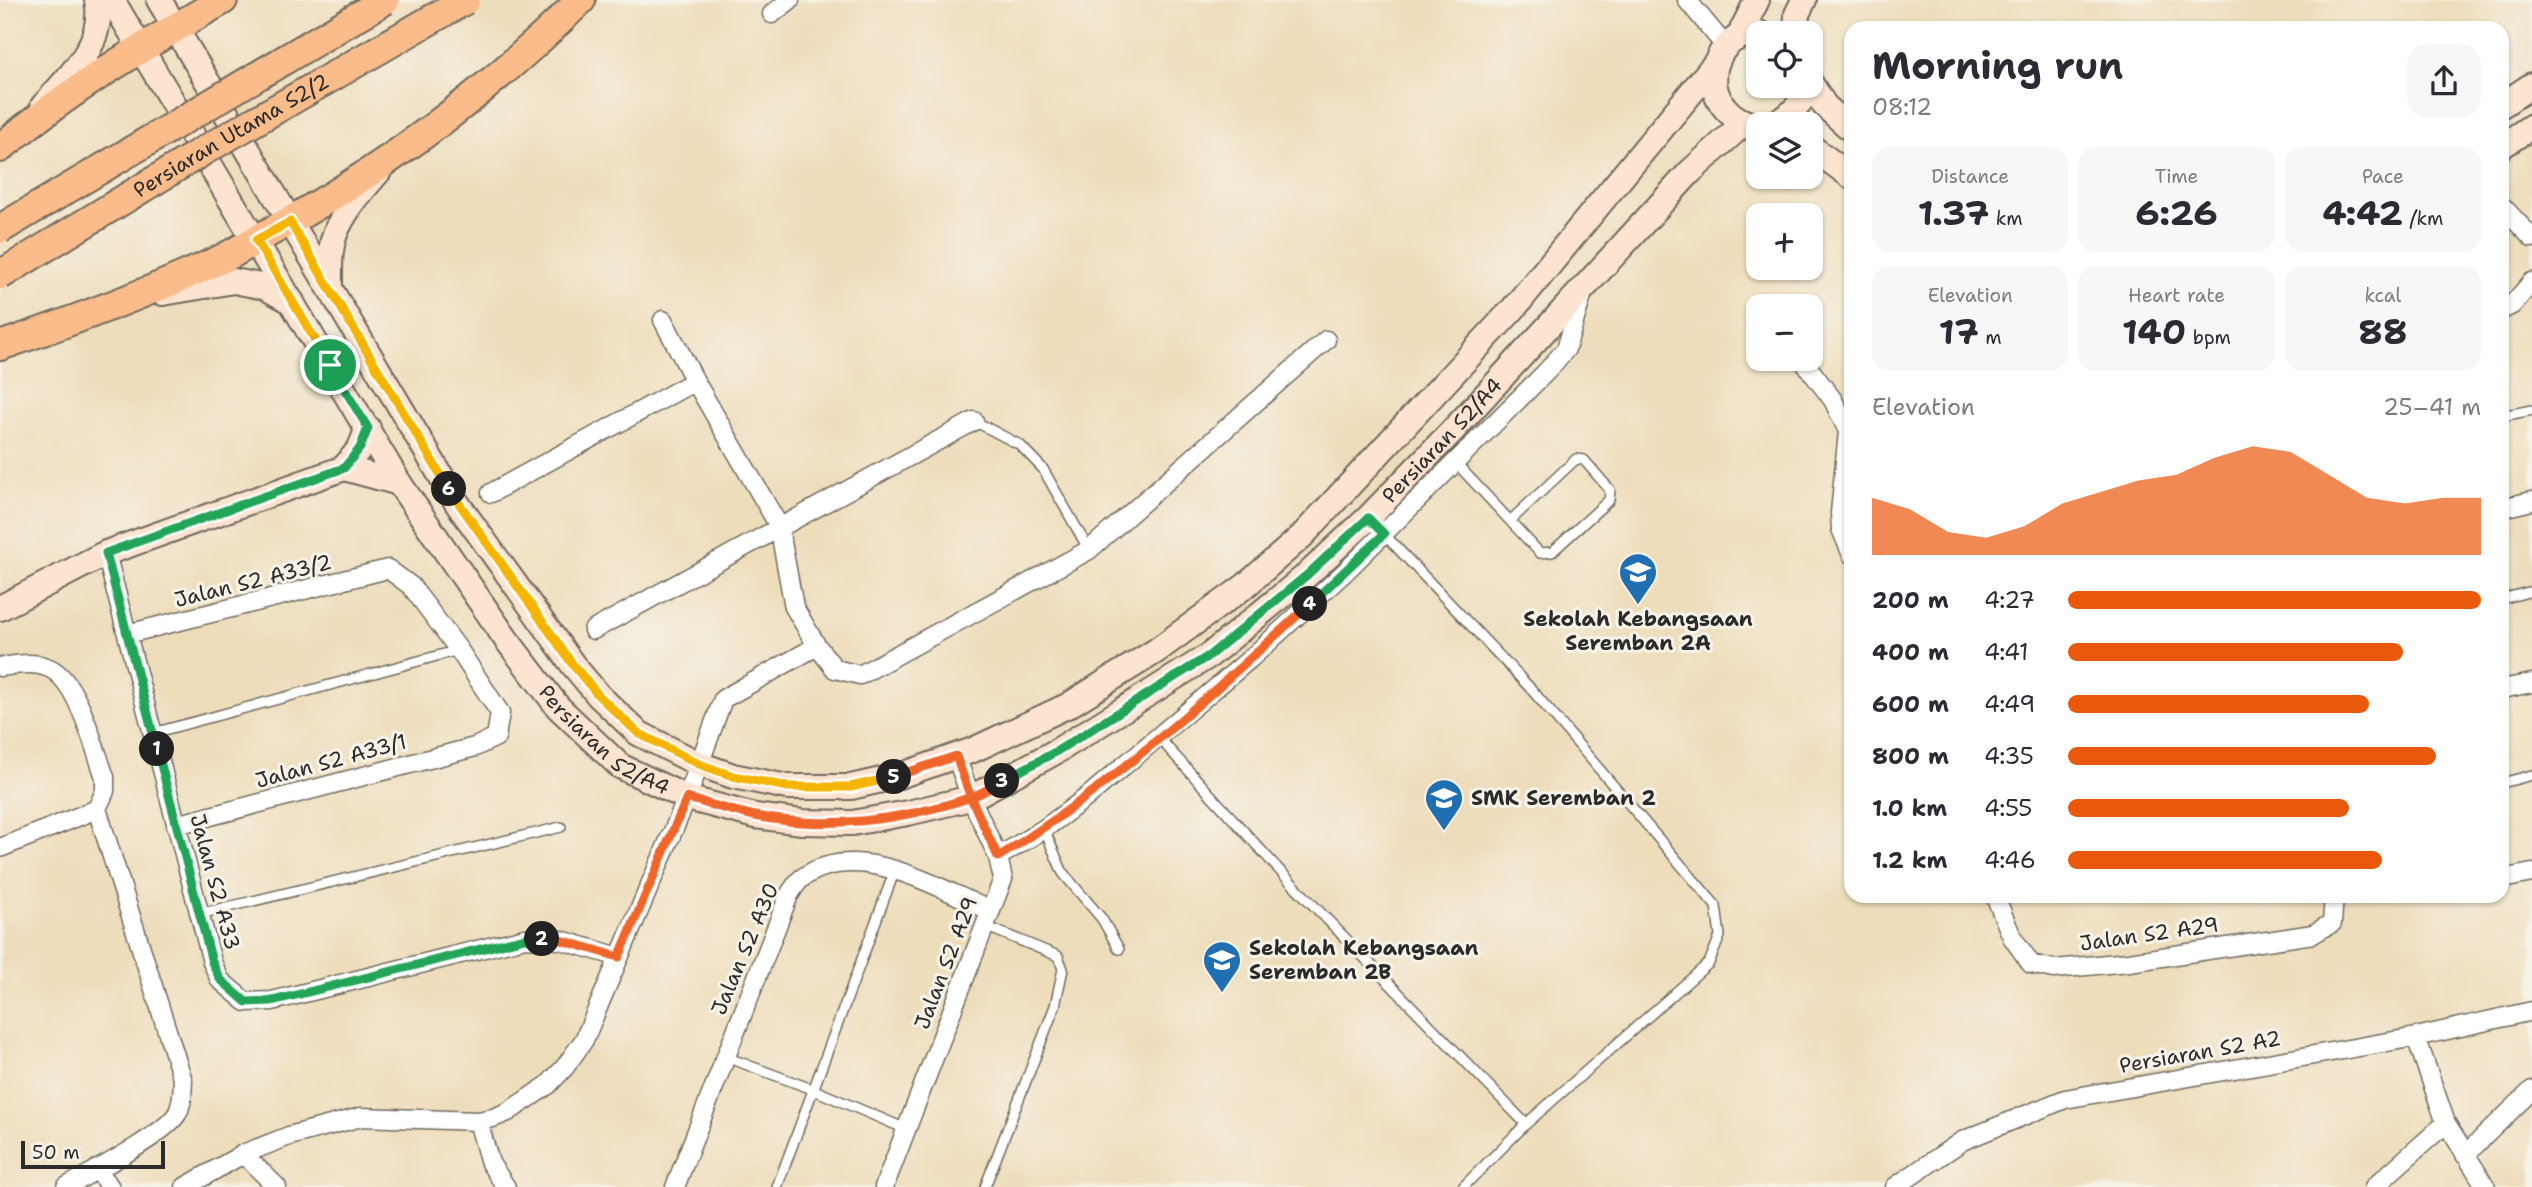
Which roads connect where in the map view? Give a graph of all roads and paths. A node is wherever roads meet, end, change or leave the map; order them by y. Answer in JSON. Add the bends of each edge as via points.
{"nodes":[{"id":1,"x":97,"y":0,"type":"edge"},
{"id":2,"x":113,"y":0,"type":"edge"},
{"id":3,"x":159,"y":0,"type":"edge"},
{"id":4,"x":223,"y":0,"type":"edge"},
{"id":5,"x":385,"y":0,"type":"edge"},
{"id":6,"x":465,"y":0,"type":"edge"},
{"id":7,"x":581,"y":0,"type":"edge"},
{"id":8,"x":790,"y":0,"type":"edge"},
{"id":9,"x":1687,"y":0,"type":"edge"},
{"id":10,"x":1804,"y":0,"type":"edge"},
{"id":11,"x":772,"y":14,"type":"dead end"},
{"id":12,"x":1797,"y":21,"type":"edge"},
{"id":13,"x":175,"y":27,"type":"junction"},
{"id":14,"x":1741,"y":27,"type":"edge"},
{"id":15,"x":141,"y":48,"type":"junction"},
{"id":16,"x":2532,"y":85,"type":"edge"},
{"id":17,"x":1820,"y":98,"type":"edge"},
{"id":18,"x":2509,"y":100,"type":"edge"},
{"id":19,"x":1746,"y":123,"type":"edge"},
{"id":20,"x":1844,"y":123,"type":"edge"},
{"id":21,"x":26,"y":126,"type":"junction"},
{"id":22,"x":2532,"y":126,"type":"edge"},
{"id":23,"x":1746,"y":129,"type":"edge"},
{"id":24,"x":2509,"y":141,"type":"edge"},
{"id":25,"x":0,"y":148,"type":"edge"},
{"id":26,"x":1823,"y":156,"type":"edge"},
{"id":27,"x":386,"y":162,"type":"junction"},
{"id":28,"x":1844,"y":171,"type":"edge"},
{"id":29,"x":2509,"y":213,"type":"edge"},
{"id":30,"x":290,"y":222,"type":"junction"},
{"id":31,"x":0,"y":229,"type":"edge"},
{"id":32,"x":2532,"y":238,"type":"edge"},
{"id":33,"x":256,"y":240,"type":"junction"},
{"id":34,"x":0,"y":275,"type":"edge"},
{"id":35,"x":2532,"y":282,"type":"edge"},
{"id":36,"x":1584,"y":288,"type":"junction"},
{"id":37,"x":330,"y":289,"type":"junction"},
{"id":38,"x":127,"y":301,"type":"junction"},
{"id":39,"x":292,"y":303,"type":"junction"},
{"id":40,"x":2509,"y":306,"type":"edge"},
{"id":41,"x":663,"y":320,"type":"dead end"},
{"id":42,"x":1326,"y":340,"type":"dead end"},
{"id":43,"x":0,"y":346,"type":"edge"},
{"id":44,"x":1811,"y":371,"type":"edge"},
{"id":45,"x":695,"y":381,"type":"junction"},
{"id":46,"x":2532,"y":410,"type":"edge"},
{"id":47,"x":2509,"y":415,"type":"edge"},
{"id":48,"x":1844,"y":420,"type":"edge"},
{"id":49,"x":974,"y":421,"type":"joint"},
{"id":50,"x":368,"y":428,"type":"junction"},
{"id":51,"x":1455,"y":462,"type":"junction"},
{"id":52,"x":344,"y":468,"type":"junction"},
{"id":53,"x":1844,"y":480,"type":"edge"},
{"id":54,"x":399,"y":483,"type":"junction"},
{"id":55,"x":491,"y":493,"type":"dead end"},
{"id":56,"x":2532,"y":501,"type":"edge"},
{"id":57,"x":2509,"y":506,"type":"edge"},
{"id":58,"x":1510,"y":521,"type":"junction"},
{"id":59,"x":1844,"y":523,"type":"edge"},
{"id":60,"x":779,"y":526,"type":"junction"},
{"id":61,"x":1376,"y":526,"type":"junction"},
{"id":62,"x":1089,"y":550,"type":"junction"},
{"id":63,"x":106,"y":553,"type":"junction"},
{"id":64,"x":2532,"y":591,"type":"edge"},
{"id":65,"x":2509,"y":597,"type":"edge"},
{"id":66,"x":0,"y":608,"type":"edge"},
{"id":67,"x":593,"y":630,"type":"dead end"},
{"id":68,"x":127,"y":634,"type":"junction"},
{"id":69,"x":817,"y":646,"type":"junction"},
{"id":70,"x":459,"y":650,"type":"junction"},
{"id":71,"x":0,"y":667,"type":"edge"},
{"id":72,"x":2532,"y":683,"type":"edge"},
{"id":73,"x":2509,"y":688,"type":"edge"},
{"id":74,"x":153,"y":733,"type":"junction"},
{"id":75,"x":1158,"y":737,"type":"junction"},
{"id":76,"x":956,"y":756,"type":"junction"},
{"id":77,"x":699,"y":764,"type":"junction"},
{"id":78,"x":2532,"y":775,"type":"edge"},
{"id":79,"x":2509,"y":781,"type":"edge"},
{"id":80,"x":687,"y":798,"type":"junction"},
{"id":81,"x":971,"y":798,"type":"junction"},
{"id":82,"x":97,"y":809,"type":"junction"},
{"id":83,"x":176,"y":825,"type":"junction"},
{"id":84,"x":561,"y":827,"type":"dead end"},
{"id":85,"x":1044,"y":829,"type":"junction"},
{"id":86,"x":0,"y":848,"type":"edge"},
{"id":87,"x":998,"y":857,"type":"junction"},
{"id":88,"x":895,"y":869,"type":"junction"},
{"id":89,"x":2532,"y":873,"type":"edge"},
{"id":90,"x":2509,"y":878,"type":"edge"},
{"id":91,"x":1998,"y":903,"type":"edge"},
{"id":92,"x":2335,"y":903,"type":"edge"},
{"id":93,"x":199,"y":914,"type":"junction"},
{"id":94,"x":988,"y":918,"type":"junction"},
{"id":95,"x":1119,"y":949,"type":"dead end"},
{"id":96,"x":619,"y":957,"type":"junction"},
{"id":97,"x":2532,"y":1011,"type":"edge"},
{"id":98,"x":2416,"y":1037,"type":"junction"},
{"id":99,"x":726,"y":1057,"type":"junction"},
{"id":100,"x":812,"y":1089,"type":"junction"},
{"id":101,"x":2532,"y":1090,"type":"edge"},
{"id":102,"x":478,"y":1121,"type":"junction"},
{"id":103,"x":2446,"y":1123,"type":"junction"},
{"id":104,"x":1526,"y":1124,"type":"junction"},
{"id":105,"x":906,"y":1129,"type":"junction"},
{"id":106,"x":243,"y":1154,"type":"junction"},
{"id":107,"x":2465,"y":1155,"type":"junction"},
{"id":108,"x":83,"y":1180,"type":"edge"},
{"id":109,"x":110,"y":1187,"type":"edge"},
{"id":110,"x":185,"y":1187,"type":"edge"},
{"id":111,"x":276,"y":1187,"type":"edge"},
{"id":112,"x":506,"y":1187,"type":"edge"},
{"id":113,"x":675,"y":1187,"type":"edge"},
{"id":114,"x":777,"y":1187,"type":"edge"},
{"id":115,"x":884,"y":1187,"type":"edge"},
{"id":116,"x":985,"y":1187,"type":"edge"},
{"id":117,"x":1464,"y":1187,"type":"edge"},
{"id":118,"x":1895,"y":1187,"type":"edge"},
{"id":119,"x":2374,"y":1187,"type":"edge"},
{"id":120,"x":2486,"y":1187,"type":"edge"}],
"edges":[{"from":1,"to":21,"type":"main road","via":[[97,31],[85,58]]},
{"from":2,"to":15,"type":"main road","name":"Persiaran S2/A4"},
{"from":3,"to":13,"type":"main road","name":"Persiaran S2/A4"},
{"from":4,"to":13,"type":"main road"},
{"from":5,"to":31,"type":"main road","name":"Persiaran Utama S2/2","bridge":true},
{"from":6,"to":34,"type":"main road","name":"Persiaran Utama S2/2","bridge":true},
{"from":7,"to":27,"type":"main road","via":[[491,83]]},
{"from":8,"to":11,"type":"street"},
{"from":9,"to":14,"type":"street"},
{"from":10,"to":12,"type":"main road"},
{"from":13,"to":15,"type":"main road"},
{"from":13,"to":30,"type":"main road","name":"Persiaran S2/A4"},
{"from":14,"to":19,"type":"main road","via":[[1713,75],[1717,97],[1730,116]]},
{"from":14,"to":76,"type":"main road","name":"Persiaran S2/A4","via":[[1513,309],[1302,536],[1245,586],[1156,651],[1069,705]]},
{"from":15,"to":21,"type":"main road"},
{"from":15,"to":33,"type":"main road","name":"Persiaran S2/A4"},
{"from":16,"to":18,"type":"main road"},
{"from":17,"to":20,"type":"main road"},
{"from":21,"to":25,"type":"main road"},
{"from":22,"to":24,"type":"main road"},
{"from":23,"to":36,"type":"main road","name":"Persiaran S2/A4","via":[[1690,172]]},
{"from":26,"to":28,"type":"main road"},
{"from":27,"to":30,"type":"main road"},
{"from":27,"to":37,"type":"main road","via":[[346,212],[334,235]]},
{"from":29,"to":32,"type":"street"},
{"from":30,"to":33,"type":"main road"},
{"from":30,"to":37,"type":"main road","name":"Persiaran S2/A4"},
{"from":33,"to":38,"type":"main road"},
{"from":33,"to":39,"type":"main road","name":"Persiaran S2/A4"},
{"from":35,"to":40,"type":"street"},
{"from":36,"to":51,"type":"street","via":[[1566,349]]},
{"from":36,"to":61,"type":"main road","name":"Persiaran S2/A4","via":[[1457,426]]},
{"from":37,"to":77,"type":"main road","name":"Persiaran S2/A4","via":[[457,503],[573,665],[638,733]]},
{"from":38,"to":39,"type":"main road","via":[[234,281],[265,286]]},
{"from":38,"to":43,"type":"main road"},
{"from":39,"to":50,"type":"main road","name":"Persiaran S2/A4"},
{"from":41,"to":45,"type":"street"},
{"from":42,"to":62,"type":"street"},
{"from":44,"to":48,"type":"street"},
{"from":45,"to":55,"type":"street"},
{"from":45,"to":60,"type":"street"},
{"from":46,"to":47,"type":"lane"},
{"from":49,"to":60,"type":"street"},
{"from":49,"to":62,"type":"lane","via":[[1020,445],[1043,469]]},
{"from":50,"to":52,"type":"main road"},
{"from":50,"to":54,"type":"main road","name":"Persiaran S2/A4"},
{"from":51,"to":58,"type":"lane"},
{"from":51,"to":61,"type":"street"},
{"from":52,"to":54,"type":"main road"},
{"from":52,"to":63,"type":"main road"},
{"from":53,"to":59,"type":"street","via":[[1840,513]]},
{"from":54,"to":80,"type":"main road","name":"Persiaran S2/A4","via":[[558,707],[620,766]]},
{"from":56,"to":57,"type":"street"},
{"from":58,"to":58,"type":"lane","via":[[1540,552],[1552,552],[1609,499],[1610,490],[1584,460],[1576,459]]},
{"from":60,"to":67,"type":"street"},
{"from":60,"to":69,"type":"street","via":[[794,607]]},
{"from":61,"to":75,"type":"street","via":[[1346,571]]},
{"from":61,"to":81,"type":"main road","name":"Persiaran S2/A4","via":[[1307,575],[1210,655],[1057,751]]},
{"from":61,"to":104,"type":"lane","via":[[1531,690],[1716,906],[1720,936],[1709,963]]},
{"from":62,"to":69,"type":"street","via":[[860,675],[835,669]]},
{"from":63,"to":66,"type":"main road"},
{"from":63,"to":68,"type":"street","name":"Jalan S2 A33"},
{"from":64,"to":65,"type":"lane"},
{"from":68,"to":70,"type":"street","name":"Jalan S2 A33/2","via":[[388,569],[411,586]]},
{"from":68,"to":74,"type":"street","name":"Jalan S2 A33"},
{"from":69,"to":77,"type":"street","via":[[723,699]]},
{"from":70,"to":74,"type":"lane"},
{"from":70,"to":83,"type":"street","name":"Jalan S2 A33/1","via":[[500,713],[496,737],[475,747]]},
{"from":71,"to":82,"type":"street","via":[[30,663],[49,668],[72,688],[105,777]]},
{"from":72,"to":73,"type":"street"},
{"from":74,"to":83,"type":"street","name":"Jalan S2 A33"},
{"from":75,"to":85,"type":"street"},
{"from":75,"to":104,"type":"lane","via":[[1282,873]]},
{"from":76,"to":77,"type":"main road","name":"Persiaran S2/A4","via":[[851,787],[788,787]]},
{"from":76,"to":81,"type":"street","name":"Jalan S2 A29"},
{"from":77,"to":80,"type":"street"},
{"from":78,"to":79,"type":"lane"},
{"from":80,"to":81,"type":"main road","name":"Persiaran S2/A4","via":[[755,816],[852,822]]},
{"from":80,"to":96,"type":"street"},
{"from":81,"to":87,"type":"street","name":"Jalan S2 A29"},
{"from":82,"to":86,"type":"street"},
{"from":82,"to":108,"type":"street","via":[[183,1081],[178,1113],[163,1128]]},
{"from":83,"to":93,"type":"street","name":"Jalan S2 A33"},
{"from":84,"to":93,"type":"lane"},
{"from":85,"to":87,"type":"street"},
{"from":85,"to":95,"type":"lane","via":[[1063,873],[1102,919]]},
{"from":87,"to":94,"type":"street","name":"Jalan S2 A29","via":[[1003,879]]},
{"from":88,"to":94,"type":"street","name":"Jalan S2 A30"},
{"from":88,"to":99,"type":"street","name":"Jalan S2 A30","via":[[850,863],[800,879],[789,895]]},
{"from":88,"to":100,"type":"lane"},
{"from":89,"to":90,"type":"street"},
{"from":91,"to":92,"type":"street","name":"Jalan S2 A29","via":[[2012,937],[2031,964],[2054,969],[2313,933],[2333,923]]},
{"from":93,"to":96,"type":"street","name":"Jalan S2 A33","via":[[220,979],[246,1002],[272,1001],[525,938],[561,940]]},
{"from":94,"to":105,"type":"street","name":"Jalan S2 A29"},
{"from":94,"to":116,"type":"lane","via":[[1058,956],[1063,970],[1055,1006]]},
{"from":96,"to":102,"type":"street","via":[[584,1040],[565,1067],[519,1106]]},
{"from":97,"to":98,"type":"street","name":"Persiaran S2 A2"},
{"from":98,"to":103,"type":"street"},
{"from":98,"to":118,"type":"street","name":"Persiaran S2 A2","via":[[2065,1098],[1962,1141]]},
{"from":99,"to":100,"type":"lane"},
{"from":99,"to":113,"type":"street","name":"Jalan S2 A30"},
{"from":100,"to":105,"type":"lane"},
{"from":100,"to":114,"type":"lane"},
{"from":101,"to":107,"type":"street"},
{"from":102,"to":106,"type":"street","via":[[361,1117]]},
{"from":102,"to":112,"type":"street","via":[[489,1163]]},
{"from":103,"to":107,"type":"street"},
{"from":103,"to":119,"type":"street"},
{"from":104,"to":117,"type":"lane"},
{"from":105,"to":115,"type":"street","name":"Jalan S2 A29"},
{"from":106,"to":110,"type":"street"},
{"from":106,"to":111,"type":"street"},
{"from":107,"to":120,"type":"street"},
{"from":108,"to":109,"type":"street"}]}
